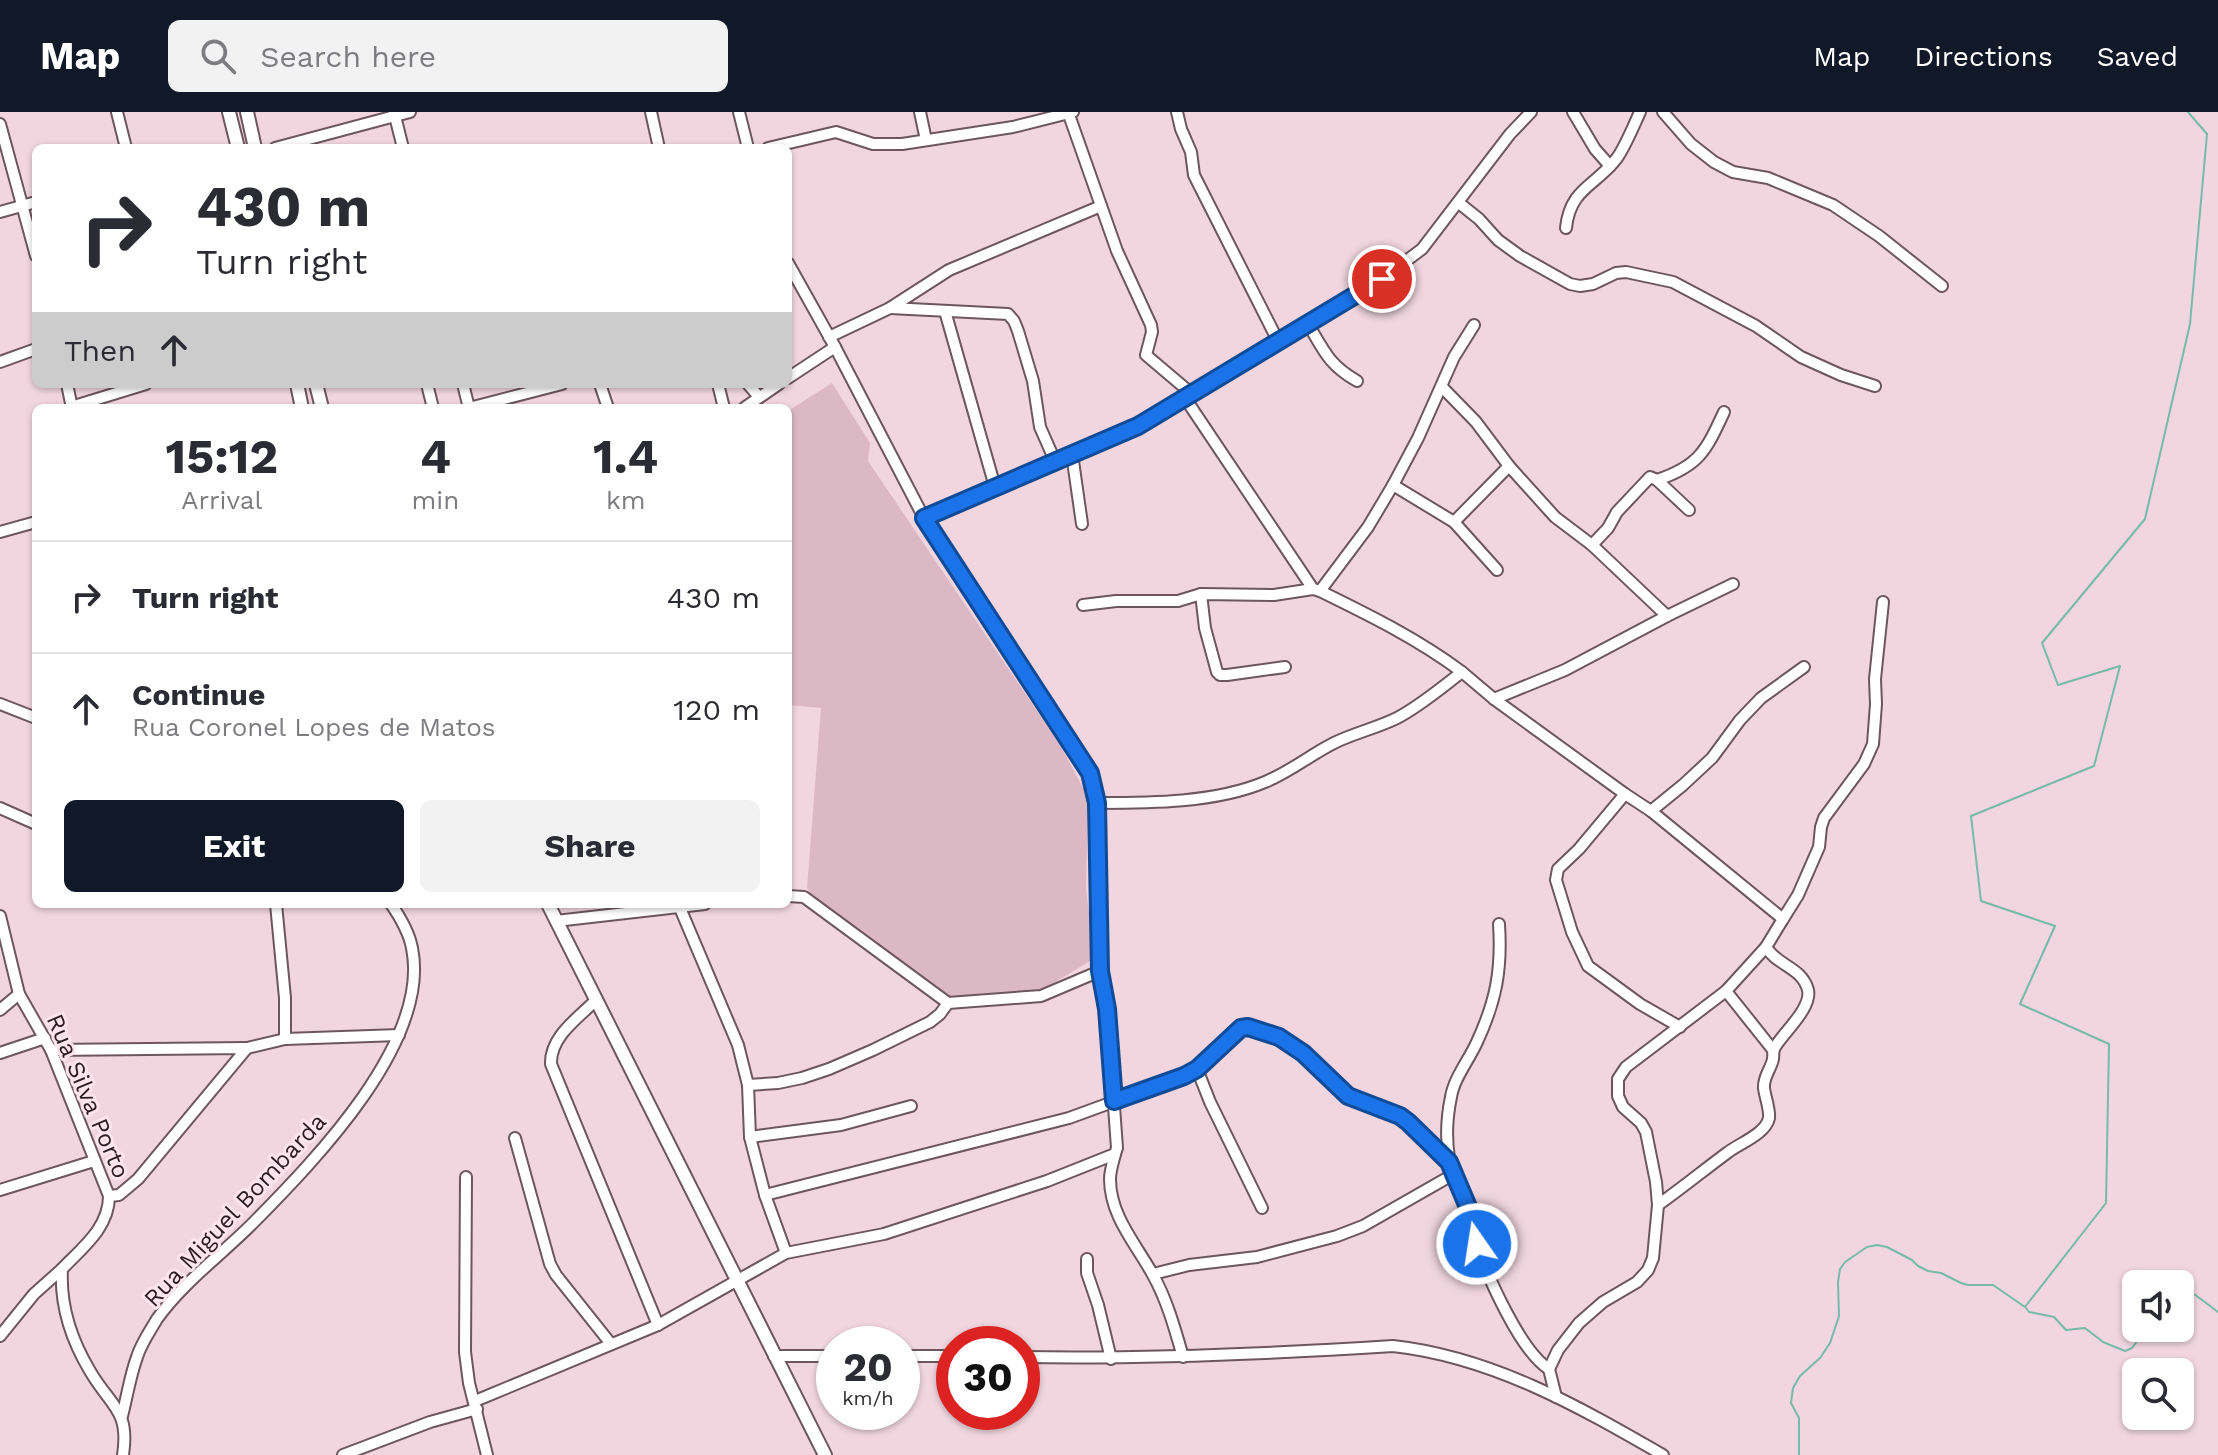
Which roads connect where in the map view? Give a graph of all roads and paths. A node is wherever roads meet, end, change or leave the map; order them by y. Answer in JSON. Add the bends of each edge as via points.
{"nodes":[{"id":1,"x":117,"y":112,"type":"edge"},
{"id":2,"x":229,"y":112,"type":"edge"},
{"id":3,"x":247,"y":112,"type":"edge"},
{"id":4,"x":410,"y":112,"type":"edge"},
{"id":5,"x":651,"y":112,"type":"edge"},
{"id":6,"x":739,"y":112,"type":"edge"},
{"id":7,"x":920,"y":112,"type":"edge"},
{"id":8,"x":1070,"y":112,"type":"edge"},
{"id":9,"x":1177,"y":112,"type":"edge"},
{"id":10,"x":1531,"y":112,"type":"edge"},
{"id":11,"x":1573,"y":112,"type":"edge"},
{"id":12,"x":1640,"y":112,"type":"edge"},
{"id":13,"x":1663,"y":112,"type":"edge"},
{"id":14,"x":395,"y":114,"type":"edge"},
{"id":15,"x":0,"y":124,"type":"edge"},
{"id":16,"x":926,"y":140,"type":"junction"},
{"id":17,"x":125,"y":144,"type":"edge"},
{"id":18,"x":237,"y":144,"type":"edge"},
{"id":19,"x":254,"y":144,"type":"edge"},
{"id":20,"x":289,"y":144,"type":"edge"},
{"id":21,"x":402,"y":144,"type":"edge"},
{"id":22,"x":658,"y":144,"type":"edge"},
{"id":23,"x":747,"y":144,"type":"edge"},
{"id":24,"x":785,"y":144,"type":"edge"},
{"id":25,"x":1610,"y":166,"type":"junction"},
{"id":26,"x":32,"y":203,"type":"edge"},
{"id":27,"x":1459,"y":203,"type":"junction"},
{"id":28,"x":23,"y":206,"type":"junction"},
{"id":29,"x":1101,"y":206,"type":"junction"},
{"id":30,"x":0,"y":212,"type":"edge"},
{"id":31,"x":1566,"y":228,"type":"dead end"},
{"id":32,"x":32,"y":241,"type":"edge"},
{"id":33,"x":792,"y":270,"type":"edge"},
{"id":34,"x":1942,"y":286,"type":"dead end"},
{"id":35,"x":890,"y":308,"type":"junction"},
{"id":36,"x":945,"y":311,"type":"junction"},
{"id":37,"x":1308,"y":324,"type":"junction"},
{"id":38,"x":1474,"y":325,"type":"dead end"},
{"id":39,"x":1278,"y":341,"type":"junction"},
{"id":40,"x":832,"y":342,"type":"junction"},
{"id":41,"x":32,"y":350,"type":"edge"},
{"id":42,"x":0,"y":362,"type":"edge"},
{"id":43,"x":792,"y":375,"type":"edge"},
{"id":44,"x":1357,"y":381,"type":"dead end"},
{"id":45,"x":1875,"y":386,"type":"dead end"},
{"id":46,"x":1442,"y":387,"type":"junction"},
{"id":47,"x":133,"y":388,"type":"edge"},
{"id":48,"x":546,"y":388,"type":"edge"},
{"id":49,"x":751,"y":388,"type":"edge"},
{"id":50,"x":773,"y":388,"type":"edge"},
{"id":51,"x":1189,"y":396,"type":"junction"},
{"id":52,"x":759,"y":397,"type":"junction"},
{"id":53,"x":82,"y":404,"type":"edge"},
{"id":54,"x":484,"y":404,"type":"edge"},
{"id":55,"x":749,"y":404,"type":"edge"},
{"id":56,"x":1724,"y":412,"type":"dead end"},
{"id":57,"x":1072,"y":454,"type":"junction"},
{"id":58,"x":1055,"y":461,"type":"junction"},
{"id":59,"x":1509,"y":466,"type":"junction"},
{"id":60,"x":1657,"y":480,"type":"junction"},
{"id":61,"x":1393,"y":485,"type":"junction"},
{"id":62,"x":995,"y":487,"type":"junction"},
{"id":63,"x":1689,"y":510,"type":"dead end"},
{"id":64,"x":924,"y":518,"type":"junction"},
{"id":65,"x":1454,"y":522,"type":"junction"},
{"id":66,"x":32,"y":523,"type":"edge"},
{"id":67,"x":1082,"y":524,"type":"dead end"},
{"id":68,"x":1,"y":529,"type":"edge"},
{"id":69,"x":1592,"y":545,"type":"junction"},
{"id":70,"x":1497,"y":570,"type":"dead end"},
{"id":71,"x":1733,"y":584,"type":"dead end"},
{"id":72,"x":1316,"y":590,"type":"junction"},
{"id":73,"x":1201,"y":594,"type":"junction"},
{"id":74,"x":1883,"y":602,"type":"dead end"},
{"id":75,"x":1083,"y":605,"type":"dead end"},
{"id":76,"x":1667,"y":616,"type":"junction"},
{"id":77,"x":1285,"y":667,"type":"dead end"},
{"id":78,"x":1804,"y":667,"type":"dead end"},
{"id":79,"x":1462,"y":672,"type":"junction"},
{"id":80,"x":1494,"y":699,"type":"junction"},
{"id":81,"x":0,"y":704,"type":"edge"},
{"id":82,"x":32,"y":716,"type":"edge"},
{"id":83,"x":1625,"y":794,"type":"junction"},
{"id":84,"x":1097,"y":803,"type":"junction"},
{"id":85,"x":0,"y":808,"type":"edge"},
{"id":86,"x":1651,"y":811,"type":"junction"},
{"id":87,"x":32,"y":822,"type":"edge"},
{"id":88,"x":792,"y":896,"type":"edge"},
{"id":89,"x":276,"y":908,"type":"edge"},
{"id":90,"x":393,"y":908,"type":"edge"},
{"id":91,"x":550,"y":908,"type":"edge"},
{"id":92,"x":639,"y":908,"type":"edge"},
{"id":93,"x":680,"y":908,"type":"edge"},
{"id":94,"x":0,"y":916,"type":"edge"},
{"id":95,"x":1783,"y":919,"type":"junction"},
{"id":96,"x":556,"y":921,"type":"junction"},
{"id":97,"x":1499,"y":924,"type":"dead end"},
{"id":98,"x":1766,"y":947,"type":"junction"},
{"id":99,"x":1100,"y":971,"type":"junction"},
{"id":100,"x":1726,"y":991,"type":"junction"},
{"id":101,"x":19,"y":994,"type":"junction"},
{"id":102,"x":595,"y":1001,"type":"junction"},
{"id":103,"x":948,"y":1003,"type":"junction"},
{"id":104,"x":0,"y":1010,"type":"edge"},
{"id":105,"x":1680,"y":1027,"type":"junction"},
{"id":106,"x":399,"y":1035,"type":"junction"},
{"id":107,"x":45,"y":1038,"type":"junction"},
{"id":108,"x":285,"y":1039,"type":"junction"},
{"id":109,"x":247,"y":1048,"type":"junction"},
{"id":110,"x":51,"y":1050,"type":"junction"},
{"id":111,"x":1773,"y":1050,"type":"junction"},
{"id":112,"x":0,"y":1053,"type":"edge"},
{"id":113,"x":1197,"y":1069,"type":"junction"},
{"id":114,"x":748,"y":1085,"type":"junction"},
{"id":115,"x":1114,"y":1101,"type":"junction"},
{"id":116,"x":911,"y":1106,"type":"dead end"},
{"id":117,"x":750,"y":1137,"type":"junction"},
{"id":118,"x":515,"y":1138,"type":"dead end"},
{"id":119,"x":1115,"y":1154,"type":"junction"},
{"id":120,"x":94,"y":1161,"type":"junction"},
{"id":121,"x":1449,"y":1162,"type":"junction"},
{"id":122,"x":1454,"y":1174,"type":"junction"},
{"id":123,"x":466,"y":1177,"type":"dead end"},
{"id":124,"x":0,"y":1190,"type":"edge"},
{"id":125,"x":765,"y":1195,"type":"junction"},
{"id":126,"x":109,"y":1196,"type":"junction"},
{"id":127,"x":1658,"y":1205,"type":"junction"},
{"id":128,"x":1262,"y":1208,"type":"dead end"},
{"id":129,"x":786,"y":1253,"type":"junction"},
{"id":130,"x":1087,"y":1259,"type":"dead end"},
{"id":131,"x":62,"y":1269,"type":"junction"},
{"id":132,"x":1153,"y":1274,"type":"junction"},
{"id":133,"x":735,"y":1280,"type":"junction"},
{"id":134,"x":658,"y":1325,"type":"junction"},
{"id":135,"x":0,"y":1336,"type":"edge"},
{"id":136,"x":611,"y":1344,"type":"junction"},
{"id":137,"x":774,"y":1356,"type":"junction"},
{"id":138,"x":816,"y":1356,"type":"edge"},
{"id":139,"x":1040,"y":1357,"type":"edge"},
{"id":140,"x":1183,"y":1357,"type":"junction"},
{"id":141,"x":1111,"y":1359,"type":"junction"},
{"id":142,"x":1549,"y":1369,"type":"junction"},
{"id":143,"x":1556,"y":1397,"type":"junction"},
{"id":144,"x":476,"y":1405,"type":"junction"},
{"id":145,"x":122,"y":1416,"type":"junction"},
{"id":146,"x":123,"y":1455,"type":"edge"},
{"id":147,"x":343,"y":1455,"type":"edge"},
{"id":148,"x":487,"y":1455,"type":"edge"},
{"id":149,"x":825,"y":1455,"type":"edge"},
{"id":150,"x":1663,"y":1455,"type":"edge"}],
"edges":[{"from":1,"to":17,"type":"street"},
{"from":2,"to":18,"type":"main road"},
{"from":3,"to":19,"type":"main road"},
{"from":4,"to":14,"type":"street"},
{"from":5,"to":22,"type":"street"},
{"from":6,"to":23,"type":"street"},
{"from":7,"to":16,"type":"street"},
{"from":8,"to":16,"type":"street"},
{"from":8,"to":29,"type":"street"},
{"from":9,"to":39,"type":"street","via":[[1194,175]]},
{"from":10,"to":27,"type":"street"},
{"from":11,"to":25,"type":"street"},
{"from":12,"to":25,"type":"street"},
{"from":13,"to":34,"type":"street","via":[[1714,162],[1833,205]]},
{"from":14,"to":20,"type":"street"},
{"from":14,"to":21,"type":"street"},
{"from":15,"to":28,"type":"street"},
{"from":16,"to":24,"type":"street","via":[[873,144],[836,132]]},
{"from":25,"to":31,"type":"street","via":[[1575,199]]},
{"from":26,"to":28,"type":"street"},
{"from":27,"to":37,"type":"street","via":[[1422,249]]},
{"from":27,"to":45,"type":"street","via":[[1498,240],[1570,284],[1593,284],[1626,272],[1673,282],[1801,357]]},
{"from":28,"to":30,"type":"street"},
{"from":28,"to":32,"type":"street"},
{"from":29,"to":35,"type":"street","via":[[949,270]]},
{"from":29,"to":51,"type":"street","via":[[1151,325],[1146,355]]},
{"from":33,"to":40,"type":"street"},
{"from":35,"to":36,"type":"street"},
{"from":35,"to":40,"type":"street"},
{"from":36,"to":58,"type":"street","via":[[1011,317],[1033,381],[1040,427]]},
{"from":36,"to":62,"type":"street"},
{"from":37,"to":39,"type":"street"},
{"from":37,"to":44,"type":"street","via":[[1330,361]]},
{"from":38,"to":46,"type":"street"},
{"from":39,"to":51,"type":"street"},
{"from":40,"to":43,"type":"street"},
{"from":40,"to":64,"type":"street"},
{"from":41,"to":42,"type":"street"},
{"from":46,"to":59,"type":"street"},
{"from":46,"to":61,"type":"street"},
{"from":47,"to":53,"type":"street"},
{"from":48,"to":54,"type":"street"},
{"from":49,"to":52,"type":"street"},
{"from":50,"to":52,"type":"street"},
{"from":51,"to":57,"type":"street","via":[[1138,426]]},
{"from":51,"to":72,"type":"street"},
{"from":52,"to":55,"type":"street"},
{"from":56,"to":60,"type":"street","via":[[1701,456]]},
{"from":57,"to":58,"type":"street"},
{"from":57,"to":67,"type":"street"},
{"from":58,"to":62,"type":"street"},
{"from":59,"to":65,"type":"street"},
{"from":59,"to":69,"type":"street","via":[[1555,517]]},
{"from":60,"to":63,"type":"street"},
{"from":60,"to":69,"type":"street","via":[[1650,477]]},
{"from":61,"to":65,"type":"street"},
{"from":61,"to":72,"type":"street","via":[[1368,527]]},
{"from":62,"to":64,"type":"street"},
{"from":64,"to":84,"type":"street","via":[[1090,773]]},
{"from":65,"to":70,"type":"street"},
{"from":66,"to":68,"type":"street"},
{"from":69,"to":76,"type":"street"},
{"from":71,"to":76,"type":"street"},
{"from":72,"to":73,"type":"street"},
{"from":72,"to":79,"type":"street","via":[[1404,634]]},
{"from":73,"to":75,"type":"street","via":[[1178,601]]},
{"from":73,"to":77,"type":"street","via":[[1220,675]]},
{"from":74,"to":95,"type":"street","via":[[1873,744],[1824,818],[1819,847]]},
{"from":76,"to":80,"type":"street","via":[[1565,670]]},
{"from":78,"to":86,"type":"street","via":[[1761,698],[1712,758]]},
{"from":79,"to":80,"type":"street"},
{"from":79,"to":84,"type":"street","via":[[1398,718],[1334,743],[1263,783],[1228,795]]},
{"from":80,"to":83,"type":"street"},
{"from":81,"to":82,"type":"street"},
{"from":83,"to":86,"type":"street"},
{"from":83,"to":105,"type":"street","via":[[1558,869],[1556,880],[1588,966]]},
{"from":84,"to":99,"type":"street"},
{"from":85,"to":87,"type":"street"},
{"from":86,"to":95,"type":"street"},
{"from":88,"to":103,"type":"street","via":[[804,897]]},
{"from":89,"to":108,"type":"street"},
{"from":90,"to":106,"type":"street","name":"Rua Miguel Bombarda","via":[[413,952],[412,985]]},
{"from":91,"to":96,"type":"main road"},
{"from":92,"to":96,"type":"street"},
{"from":93,"to":114,"type":"street","via":[[738,1045]]},
{"from":94,"to":101,"type":"street","name":"Rua Silva Porto"},
{"from":95,"to":98,"type":"street"},
{"from":96,"to":102,"type":"main road"},
{"from":97,"to":121,"type":"street","via":[[1498,984],[1451,1097]]},
{"from":98,"to":100,"type":"street"},
{"from":98,"to":111,"type":"street","via":[[1798,973],[1809,995]]},
{"from":99,"to":103,"type":"street","via":[[1041,996]]},
{"from":99,"to":115,"type":"street"},
{"from":100,"to":105,"type":"street"},
{"from":100,"to":111,"type":"street"},
{"from":101,"to":104,"type":"street"},
{"from":101,"to":107,"type":"street","name":"Rua Silva Porto"},
{"from":102,"to":133,"type":"main road"},
{"from":102,"to":134,"type":"street","via":[[557,1039],[551,1064]]},
{"from":103,"to":114,"type":"street","via":[[930,1022],[829,1069]]},
{"from":105,"to":127,"type":"street","via":[[1626,1067],[1618,1079],[1623,1107],[1646,1132]]},
{"from":106,"to":108,"type":"street"},
{"from":106,"to":145,"type":"street","name":"Rua Miguel Bombarda","via":[[369,1088],[319,1155],[158,1319],[137,1356]]},
{"from":107,"to":110,"type":"street","name":"Rua Silva Porto"},
{"from":107,"to":112,"type":"street"},
{"from":108,"to":109,"type":"street"},
{"from":109,"to":110,"type":"street"},
{"from":109,"to":126,"type":"street","via":[[138,1179],[119,1195]]},
{"from":110,"to":120,"type":"street","name":"Rua Silva Porto"},
{"from":111,"to":127,"type":"street","via":[[1763,1084],[1769,1119],[1765,1126]]},
{"from":113,"to":115,"type":"street"},
{"from":113,"to":121,"type":"street","via":[[1241,1028],[1279,1037],[1348,1096],[1400,1116]]},
{"from":113,"to":128,"type":"street"},
{"from":114,"to":117,"type":"street"},
{"from":115,"to":119,"type":"street"},
{"from":115,"to":125,"type":"street","via":[[1069,1118]]},
{"from":116,"to":117,"type":"street","via":[[841,1125]]},
{"from":117,"to":125,"type":"street"},
{"from":118,"to":136,"type":"street","via":[[550,1264]]},
{"from":119,"to":129,"type":"street","via":[[884,1234]]},
{"from":119,"to":132,"type":"street","via":[[1110,1179],[1114,1203],[1123,1229]]},
{"from":120,"to":124,"type":"street"},
{"from":120,"to":126,"type":"street","name":"Rua Silva Porto"},
{"from":121,"to":122,"type":"street"},
{"from":122,"to":132,"type":"street","via":[[1337,1236],[1257,1257]]},
{"from":122,"to":142,"type":"street","via":[[1499,1296],[1517,1331]]},
{"from":123,"to":144,"type":"street","via":[[465,1352]]},
{"from":125,"to":129,"type":"street"},
{"from":126,"to":131,"type":"street","name":"Rua Silva Porto","via":[[97,1232]]},
{"from":127,"to":142,"type":"street","via":[[1648,1270],[1579,1323]]},
{"from":129,"to":133,"type":"street"},
{"from":130,"to":141,"type":"street"},
{"from":131,"to":135,"type":"street","name":"Rua Silva Porto"},
{"from":131,"to":145,"type":"street","via":[[63,1301],[81,1356]]},
{"from":132,"to":140,"type":"street"},
{"from":133,"to":134,"type":"street"},
{"from":133,"to":137,"type":"main road"},
{"from":134,"to":136,"type":"street"},
{"from":136,"to":144,"type":"street"},
{"from":137,"to":138,"type":"street"},
{"from":137,"to":149,"type":"main road"},
{"from":139,"to":141,"type":"street"},
{"from":140,"to":141,"type":"street"},
{"from":140,"to":143,"type":"street","via":[[1393,1346],[1486,1366]]},
{"from":142,"to":143,"type":"street"},
{"from":143,"to":150,"type":"street"},
{"from":144,"to":147,"type":"street"},
{"from":144,"to":148,"type":"street"},
{"from":145,"to":146,"type":"street"}]}
